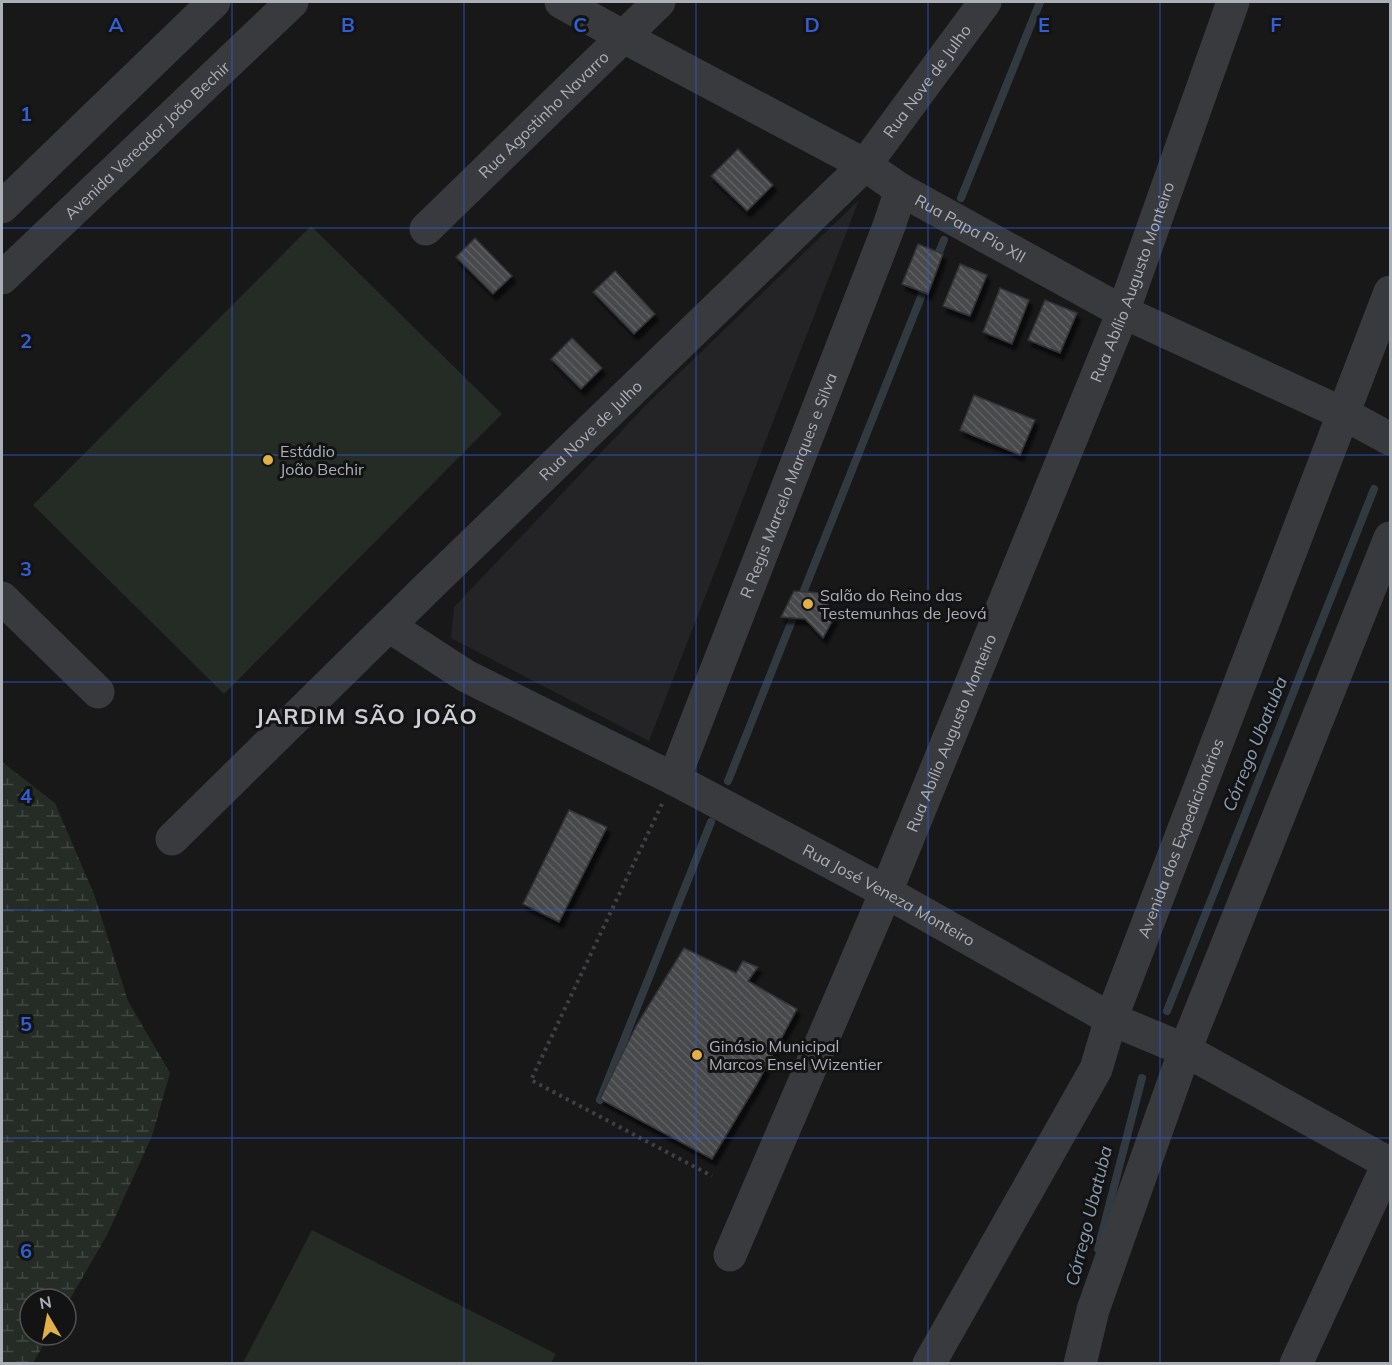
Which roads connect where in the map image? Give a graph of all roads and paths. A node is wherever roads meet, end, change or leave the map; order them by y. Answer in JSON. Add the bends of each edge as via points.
{"nodes":[{"id":1,"x":214,"y":2,"type":"edge"},
{"id":2,"x":292,"y":2,"type":"edge"},
{"id":3,"x":561,"y":2,"type":"edge"},
{"id":4,"x":659,"y":2,"type":"edge"},
{"id":5,"x":985,"y":2,"type":"edge"},
{"id":6,"x":1233,"y":2,"type":"edge"},
{"id":7,"x":624,"y":37,"type":"junction"},
{"id":8,"x":865,"y":165,"type":"junction"},
{"id":9,"x":901,"y":190,"type":"junction"},
{"id":10,"x":2,"y":207,"type":"edge"},
{"id":11,"x":426,"y":229,"type":"dead end"},
{"id":12,"x":2,"y":278,"type":"edge"},
{"id":13,"x":1390,"y":292,"type":"edge"},
{"id":14,"x":1123,"y":312,"type":"junction"},
{"id":15,"x":1344,"y":414,"type":"junction"},
{"id":16,"x":1390,"y":439,"type":"edge"},
{"id":17,"x":1390,"y":538,"type":"edge"},
{"id":18,"x":2,"y":598,"type":"edge"},
{"id":19,"x":389,"y":626,"type":"junction"},
{"id":20,"x":98,"y":692,"type":"dead end"},
{"id":21,"x":674,"y":779,"type":"junction"},
{"id":22,"x":172,"y":839,"type":"dead end"},
{"id":23,"x":886,"y":892,"type":"junction"},
{"id":24,"x":1111,"y":1019,"type":"junction"},
{"id":25,"x":1185,"y":1050,"type":"junction"},
{"id":26,"x":1390,"y":1162,"type":"edge"},
{"id":27,"x":712,"y":1176,"type":"dead end"},
{"id":28,"x":730,"y":1256,"type":"dead end"},
{"id":29,"x":929,"y":1364,"type":"edge"},
{"id":30,"x":1080,"y":1364,"type":"edge"},
{"id":31,"x":1296,"y":1364,"type":"edge"}],
"edges":[{"from":1,"to":10,"type":"street"},
{"from":2,"to":12,"type":"street","name":"Avenida Vereador João Bechir"},
{"from":3,"to":7,"type":"street","name":"Rua Papa Pio XII"},
{"from":4,"to":7,"type":"street","name":"Rua Agostinho Navarro"},
{"from":5,"to":8,"type":"street","name":"Rua Nove de Julho"},
{"from":6,"to":14,"type":"street","name":"Rua Abílio Augusto Monteiro"},
{"from":7,"to":8,"type":"street","name":"Rua Papa Pio XII"},
{"from":7,"to":11,"type":"street","name":"Rua Agostinho Navarro"},
{"from":8,"to":9,"type":"street","name":"Rua Papa Pio XII"},
{"from":8,"to":19,"type":"street","name":"Rua Nove de Julho"},
{"from":9,"to":14,"type":"street","name":"Rua Papa Pio XII"},
{"from":9,"to":21,"type":"street","name":"R Regis Marcelo Marques e Silva"},
{"from":13,"to":15,"type":"street","name":"Avenida dos Expedicionários"},
{"from":14,"to":15,"type":"street","name":"Rua Papa Pio XII"},
{"from":14,"to":23,"type":"street","name":"Rua Abílio Augusto Monteiro"},
{"from":15,"to":16,"type":"street","name":"Rua Papa Pio XII"},
{"from":15,"to":24,"type":"street","name":"Avenida dos Expedicionários"},
{"from":17,"to":25,"type":"street"},
{"from":18,"to":20,"type":"street"},
{"from":19,"to":21,"type":"street","name":"Rua José Veneza Monteiro","via":[[466,676]]},
{"from":19,"to":22,"type":"street","name":"Rua Nove de Julho"},
{"from":21,"to":23,"type":"street","name":"Rua José Veneza Monteiro"},
{"from":21,"to":27,"type":"path","via":[[531,1080]]},
{"from":23,"to":24,"type":"street","name":"Rua José Veneza Monteiro"},
{"from":23,"to":28,"type":"street","name":"Rua Abílio Augusto Monteiro"},
{"from":24,"to":25,"type":"street","name":"Rua José Veneza Monteiro"},
{"from":24,"to":29,"type":"street","name":"Avenida dos Expedicionários","via":[[1096,1069]]},
{"from":25,"to":26,"type":"street","name":"Rua José Veneza Monteiro"},
{"from":25,"to":30,"type":"street","via":[[1093,1310]]},
{"from":26,"to":31,"type":"street"}]}
